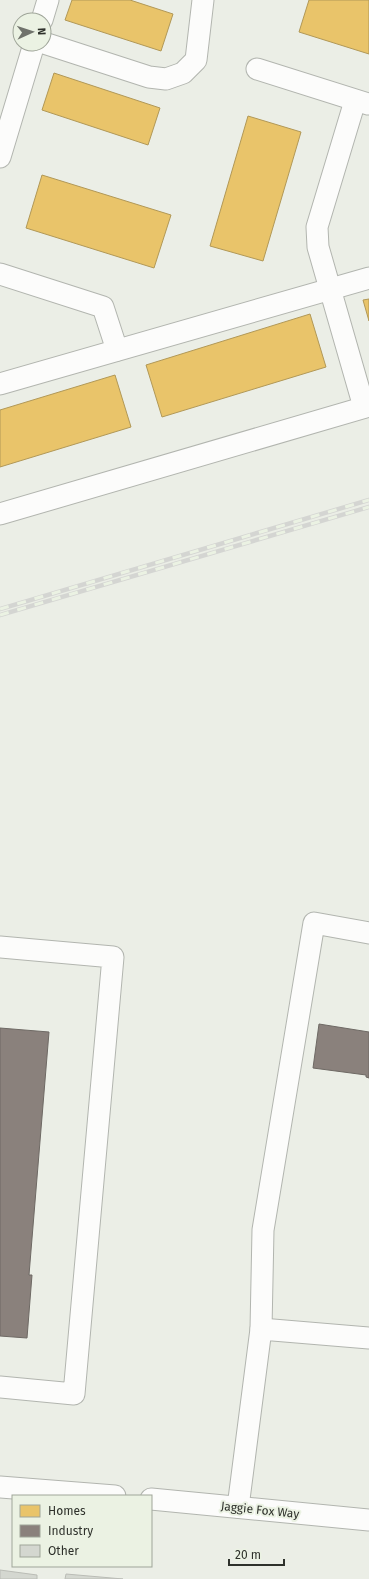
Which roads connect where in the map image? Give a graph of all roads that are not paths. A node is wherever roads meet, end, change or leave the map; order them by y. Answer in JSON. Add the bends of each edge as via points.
{"nodes":[{"id":1,"x":48,"y":0,"type":"edge"},
{"id":2,"x":203,"y":0,"type":"edge"},
{"id":3,"x":44,"y":12,"type":"edge"},
{"id":4,"x":52,"y":46,"type":"edge"},
{"id":5,"x":32,"y":52,"type":"edge"},
{"id":6,"x":257,"y":69,"type":"dead end"},
{"id":7,"x":362,"y":103,"type":"edge"},
{"id":8,"x":0,"y":157,"type":"edge"},
{"id":9,"x":0,"y":274,"type":"edge"},
{"id":10,"x":369,"y":278,"type":"edge"},
{"id":11,"x":330,"y":290,"type":"junction"},
{"id":12,"x":117,"y":350,"type":"junction"},
{"id":13,"x":0,"y":384,"type":"edge"},
{"id":14,"x":367,"y":406,"type":"edge"},
{"id":15,"x":0,"y":514,"type":"edge"},
{"id":16,"x":369,"y":933,"type":"edge"},
{"id":17,"x":0,"y":947,"type":"edge"},
{"id":18,"x":261,"y":1329,"type":"junction"},
{"id":19,"x":369,"y":1338,"type":"edge"},
{"id":20,"x":0,"y":1387,"type":"edge"},
{"id":21,"x":0,"y":1488,"type":"edge"},
{"id":22,"x":101,"y":1495,"type":"edge"},
{"id":23,"x":152,"y":1499,"type":"edge"},
{"id":24,"x":238,"y":1507,"type":"junction"},
{"id":25,"x":369,"y":1520,"type":"edge"}],
"edges":[{"from":1,"to":3,"type":"street"},
{"from":2,"to":4,"type":"street","via":[[196,60],[183,73],[166,79],[149,77]]},
{"from":5,"to":8,"type":"street"},
{"from":6,"to":7,"type":"street"},
{"from":7,"to":11,"type":"street","via":[[317,227],[318,247]]},
{"from":9,"to":12,"type":"street","via":[[103,306]]},
{"from":10,"to":11,"type":"street"},
{"from":11,"to":12,"type":"street"},
{"from":11,"to":14,"type":"street"},
{"from":12,"to":13,"type":"street"},
{"from":14,"to":15,"type":"street"},
{"from":16,"to":18,"type":"street","via":[[314,923],[263,1230]]},
{"from":17,"to":20,"type":"street","via":[[113,957],[74,1394]]},
{"from":18,"to":19,"type":"street"},
{"from":18,"to":24,"type":"street"},
{"from":21,"to":22,"type":"street"},
{"from":23,"to":24,"type":"street","name":"Jaggie Fox Way"},
{"from":24,"to":25,"type":"street","name":"Jaggie Fox Way"}]}
